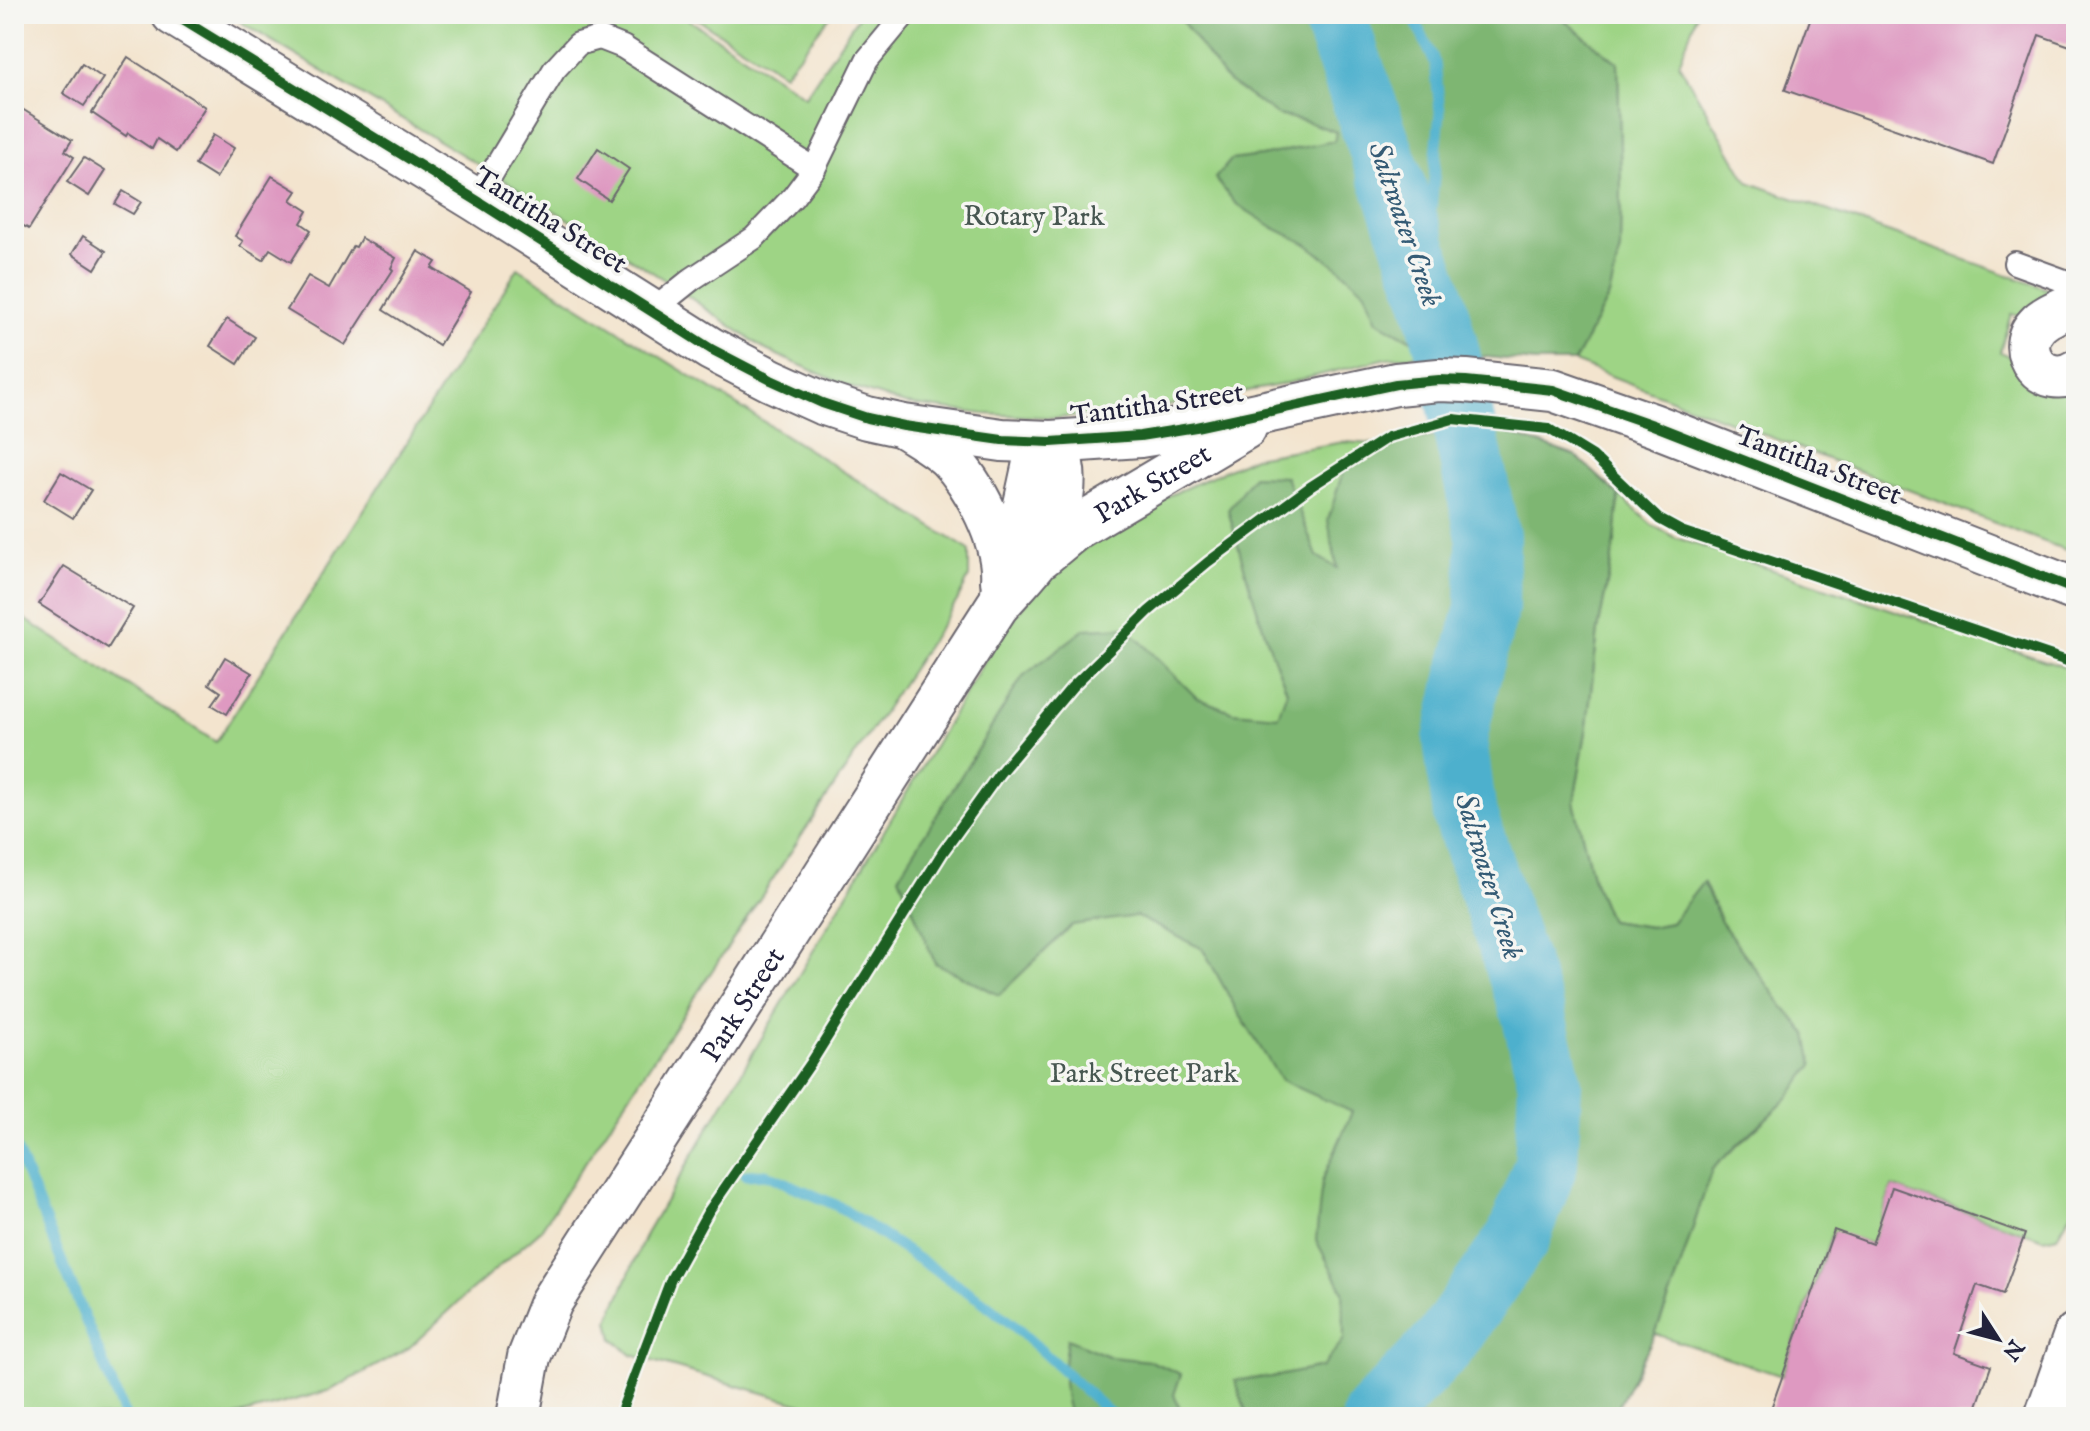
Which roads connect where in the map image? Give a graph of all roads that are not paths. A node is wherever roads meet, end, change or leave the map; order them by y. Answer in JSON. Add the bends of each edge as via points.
{"nodes":[{"id":1,"x":173,"y":14,"type":"edge"},
{"id":2,"x":905,"y":14,"type":"edge"},
{"id":3,"x":814,"y":169,"type":"junction"},
{"id":4,"x":476,"y":200,"type":"junction"},
{"id":5,"x":2015,"y":263,"type":"dead end"},
{"id":6,"x":2076,"y":285,"type":"edge"},
{"id":7,"x":2076,"y":303,"type":"edge"},
{"id":8,"x":652,"y":311,"type":"junction"},
{"id":9,"x":2076,"y":371,"type":"edge"},
{"id":10,"x":1277,"y":409,"type":"junction"},
{"id":11,"x":904,"y":426,"type":"junction"},
{"id":12,"x":1051,"y":442,"type":"junction"},
{"id":13,"x":1034,"y":563,"type":"junction"},
{"id":14,"x":2076,"y":590,"type":"edge"},
{"id":15,"x":1000,"y":599,"type":"junction"},
{"id":16,"x":2076,"y":1335,"type":"edge"},
{"id":17,"x":518,"y":1417,"type":"edge"},
{"id":18,"x":2047,"y":1417,"type":"edge"}],
"edges":[{"from":1,"to":4,"type":"street","name":"Tantitha Street"},
{"from":2,"to":3,"type":"lane","via":[[867,60]]},
{"from":3,"to":4,"type":"lane","via":[[623,47],[600,38],[578,44],[554,70]]},
{"from":3,"to":8,"type":"lane","via":[[754,238]]},
{"from":4,"to":8,"type":"street","name":"Tantitha Street"},
{"from":5,"to":6,"type":"lane"},
{"from":7,"to":9,"type":"street","via":[[2035,326],[2028,345],[2041,371],[2060,377]]},
{"from":8,"to":11,"type":"street","name":"Tantitha Street","via":[[784,386],[867,418]]},
{"from":10,"to":12,"type":"street","name":"Tantitha Street","via":[[1140,436]]},
{"from":10,"to":13,"type":"street","name":"Park Street","via":[[1076,528]]},
{"from":10,"to":14,"type":"street","name":"Tantitha Street","via":[[1439,380],[1553,390]]},
{"from":11,"to":12,"type":"street","name":"Tantitha Street"},
{"from":11,"to":15,"type":"street","via":[[946,455],[973,488],[1001,558]]},
{"from":12,"to":13,"type":"street","name":"Park Street","via":[[1062,461],[1062,495]]},
{"from":12,"to":15,"type":"street","name":"Park Street","via":[[1034,463]]},
{"from":13,"to":15,"type":"street","name":"Park Street"},
{"from":15,"to":17,"type":"street","name":"Park Street","via":[[551,1302],[529,1357]]},
{"from":16,"to":18,"type":"street"}]}
